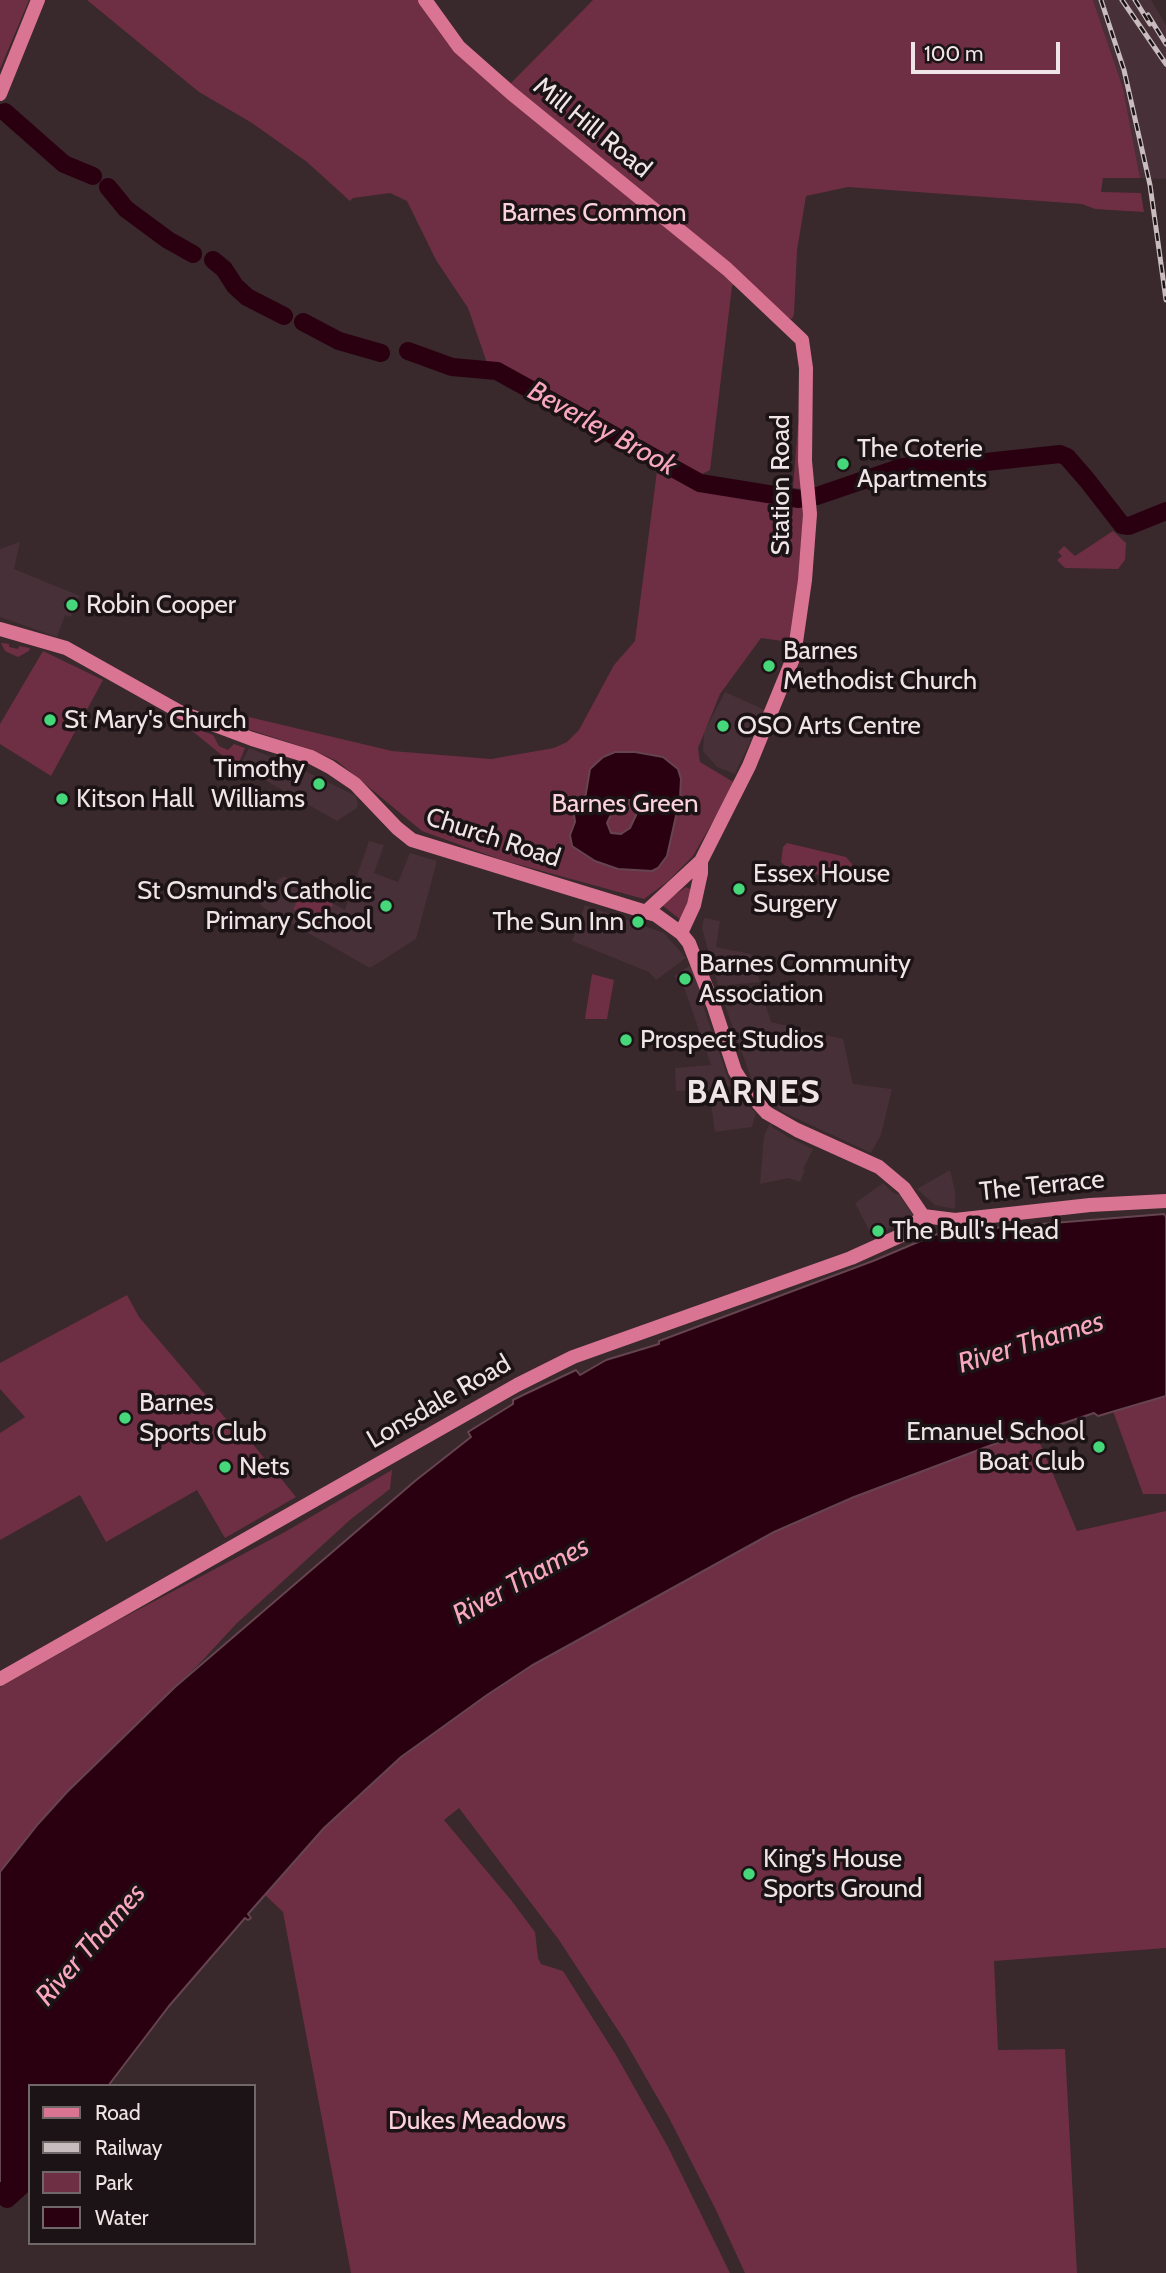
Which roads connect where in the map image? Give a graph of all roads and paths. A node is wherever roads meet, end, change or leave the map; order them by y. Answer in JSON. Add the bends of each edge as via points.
{"nodes":[{"id":1,"x":38,"y":0,"type":"edge"},
{"id":2,"x":425,"y":0,"type":"edge"},
{"id":3,"x":0,"y":94,"type":"edge"},
{"id":4,"x":802,"y":340,"type":"joint"},
{"id":5,"x":0,"y":629,"type":"edge"},
{"id":6,"x":701,"y":861,"type":"junction"},
{"id":7,"x":682,"y":879,"type":"junction"},
{"id":8,"x":699,"y":886,"type":"junction"},
{"id":9,"x":647,"y":911,"type":"junction"},
{"id":10,"x":681,"y":933,"type":"junction"},
{"id":11,"x":1166,"y":1201,"type":"edge"},
{"id":12,"x":923,"y":1216,"type":"junction"},
{"id":13,"x":0,"y":1678,"type":"edge"}],
"edges":[{"from":1,"to":3,"type":"main road"},
{"from":2,"to":4,"type":"main road","name":"Mill Hill Road","via":[[459,47],[727,269]]},
{"from":4,"to":6,"type":"main road","name":"Station Road","via":[[810,514],[794,656],[749,766]]},
{"from":5,"to":9,"type":"main road","name":"Church Road","via":[[66,648],[180,712],[330,766],[412,840]]},
{"from":6,"to":7,"type":"main road","name":"Station Road"},
{"from":6,"to":8,"type":"main road","name":"Station Road"},
{"from":7,"to":8,"type":"main road"},
{"from":7,"to":9,"type":"main road","name":"Station Road"},
{"from":8,"to":10,"type":"main road","name":"Station Road"},
{"from":9,"to":10,"type":"main road","name":"Church Road"},
{"from":10,"to":12,"type":"main road","via":[[706,985],[735,1071],[749,1093],[768,1113],[797,1130],[879,1167],[904,1188]]},
{"from":11,"to":12,"type":"main road","name":"The Terrace","via":[[955,1220]]},
{"from":12,"to":13,"type":"main road","name":"Lonsdale Road","via":[[902,1235],[851,1258],[573,1357],[528,1379]]}]}
